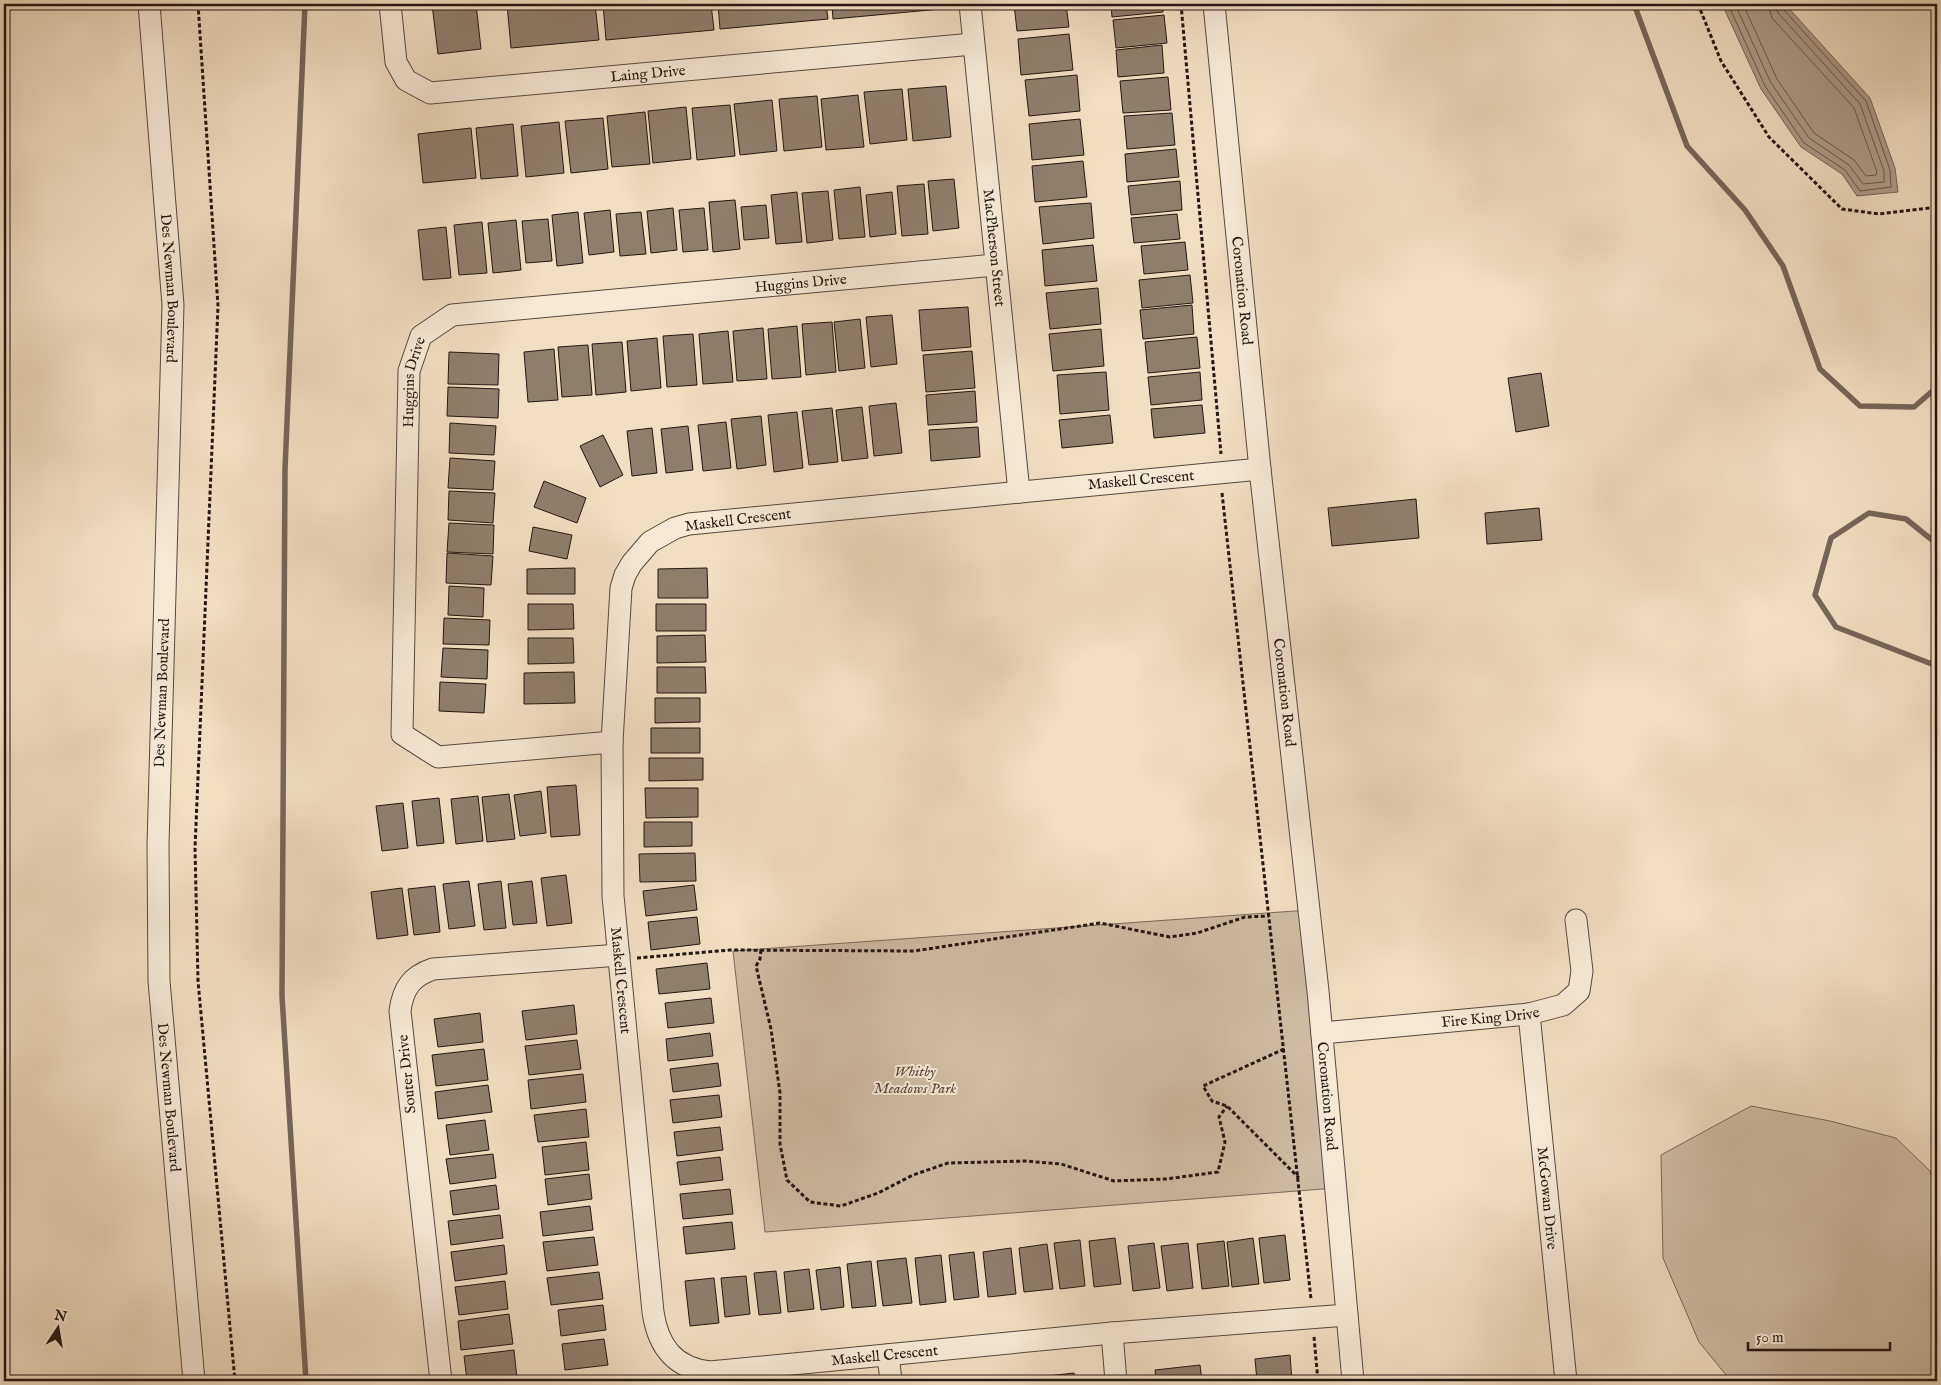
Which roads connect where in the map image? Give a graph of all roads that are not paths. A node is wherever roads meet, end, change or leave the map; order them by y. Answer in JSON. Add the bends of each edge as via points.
{"nodes":[{"id":1,"x":149,"y":4,"type":"edge"},
{"id":2,"x":390,"y":4,"type":"edge"},
{"id":3,"x":970,"y":4,"type":"edge"},
{"id":4,"x":1214,"y":4,"type":"edge"},
{"id":5,"x":973,"y":44,"type":"junction"},
{"id":6,"x":995,"y":265,"type":"junction"},
{"id":7,"x":1260,"y":469,"type":"junction"},
{"id":8,"x":1018,"y":492,"type":"junction"},
{"id":9,"x":612,"y":742,"type":"junction"},
{"id":10,"x":1576,"y":920,"type":"dead end"},
{"id":11,"x":619,"y":955,"type":"junction"},
{"id":12,"x":1529,"y":1014,"type":"junction"},
{"id":13,"x":1322,"y":1033,"type":"junction"},
{"id":14,"x":1347,"y":1315,"type":"junction"},
{"id":15,"x":1112,"y":1333,"type":"junction"},
{"id":16,"x":888,"y":1355,"type":"junction"},
{"id":17,"x":194,"y":1381,"type":"edge"},
{"id":18,"x":441,"y":1381,"type":"edge"},
{"id":19,"x":890,"y":1381,"type":"edge"},
{"id":20,"x":1116,"y":1381,"type":"edge"},
{"id":21,"x":1353,"y":1381,"type":"edge"},
{"id":22,"x":1566,"y":1381,"type":"edge"}],
"edges":[{"from":1,"to":17,"type":"street","name":"Des Newman Boulevard","via":[[173,305],[158,845],[159,981]]},
{"from":2,"to":5,"type":"street","name":"Laing Drive","via":[[396,62],[406,80],[430,93]]},
{"from":3,"to":5,"type":"street","name":"MacPherson Street"},
{"from":4,"to":7,"type":"street","name":"Coronation Road"},
{"from":5,"to":6,"type":"street","name":"MacPherson Street"},
{"from":6,"to":8,"type":"street","name":"MacPherson Street"},
{"from":6,"to":9,"type":"street","name":"Huggins Drive","via":[[452,315],[421,336],[409,371],[402,734],[438,756]]},
{"from":7,"to":8,"type":"street","name":"Maskell Crescent"},
{"from":7,"to":13,"type":"street","name":"Coronation Road"},
{"from":8,"to":9,"type":"street","name":"Maskell Crescent","via":[[688,524],[662,534],[632,562],[621,588]]},
{"from":9,"to":11,"type":"street","name":"Maskell Crescent","via":[[613,896]]},
{"from":10,"to":12,"type":"street","name":"Fire King Drive","via":[[1582,971],[1579,991],[1563,1006]]},
{"from":11,"to":16,"type":"street","name":"Maskell Crescent","via":[[653,1312],[656,1332],[666,1350],[681,1363],[710,1372]]},
{"from":11,"to":18,"type":"street","name":"Souter Drive","via":[[433,968],[416,976],[407,986],[400,1011]]},
{"from":12,"to":13,"type":"street","name":"Fire King Drive"},
{"from":12,"to":22,"type":"street","name":"McGowan Drive"},
{"from":13,"to":14,"type":"street","name":"Coronation Road"},
{"from":14,"to":15,"type":"street","name":"Maskell Crescent"},
{"from":14,"to":21,"type":"street","name":"Coronation Road"},
{"from":15,"to":16,"type":"street","name":"Maskell Crescent"},
{"from":15,"to":20,"type":"street"},
{"from":16,"to":19,"type":"street"}]}
